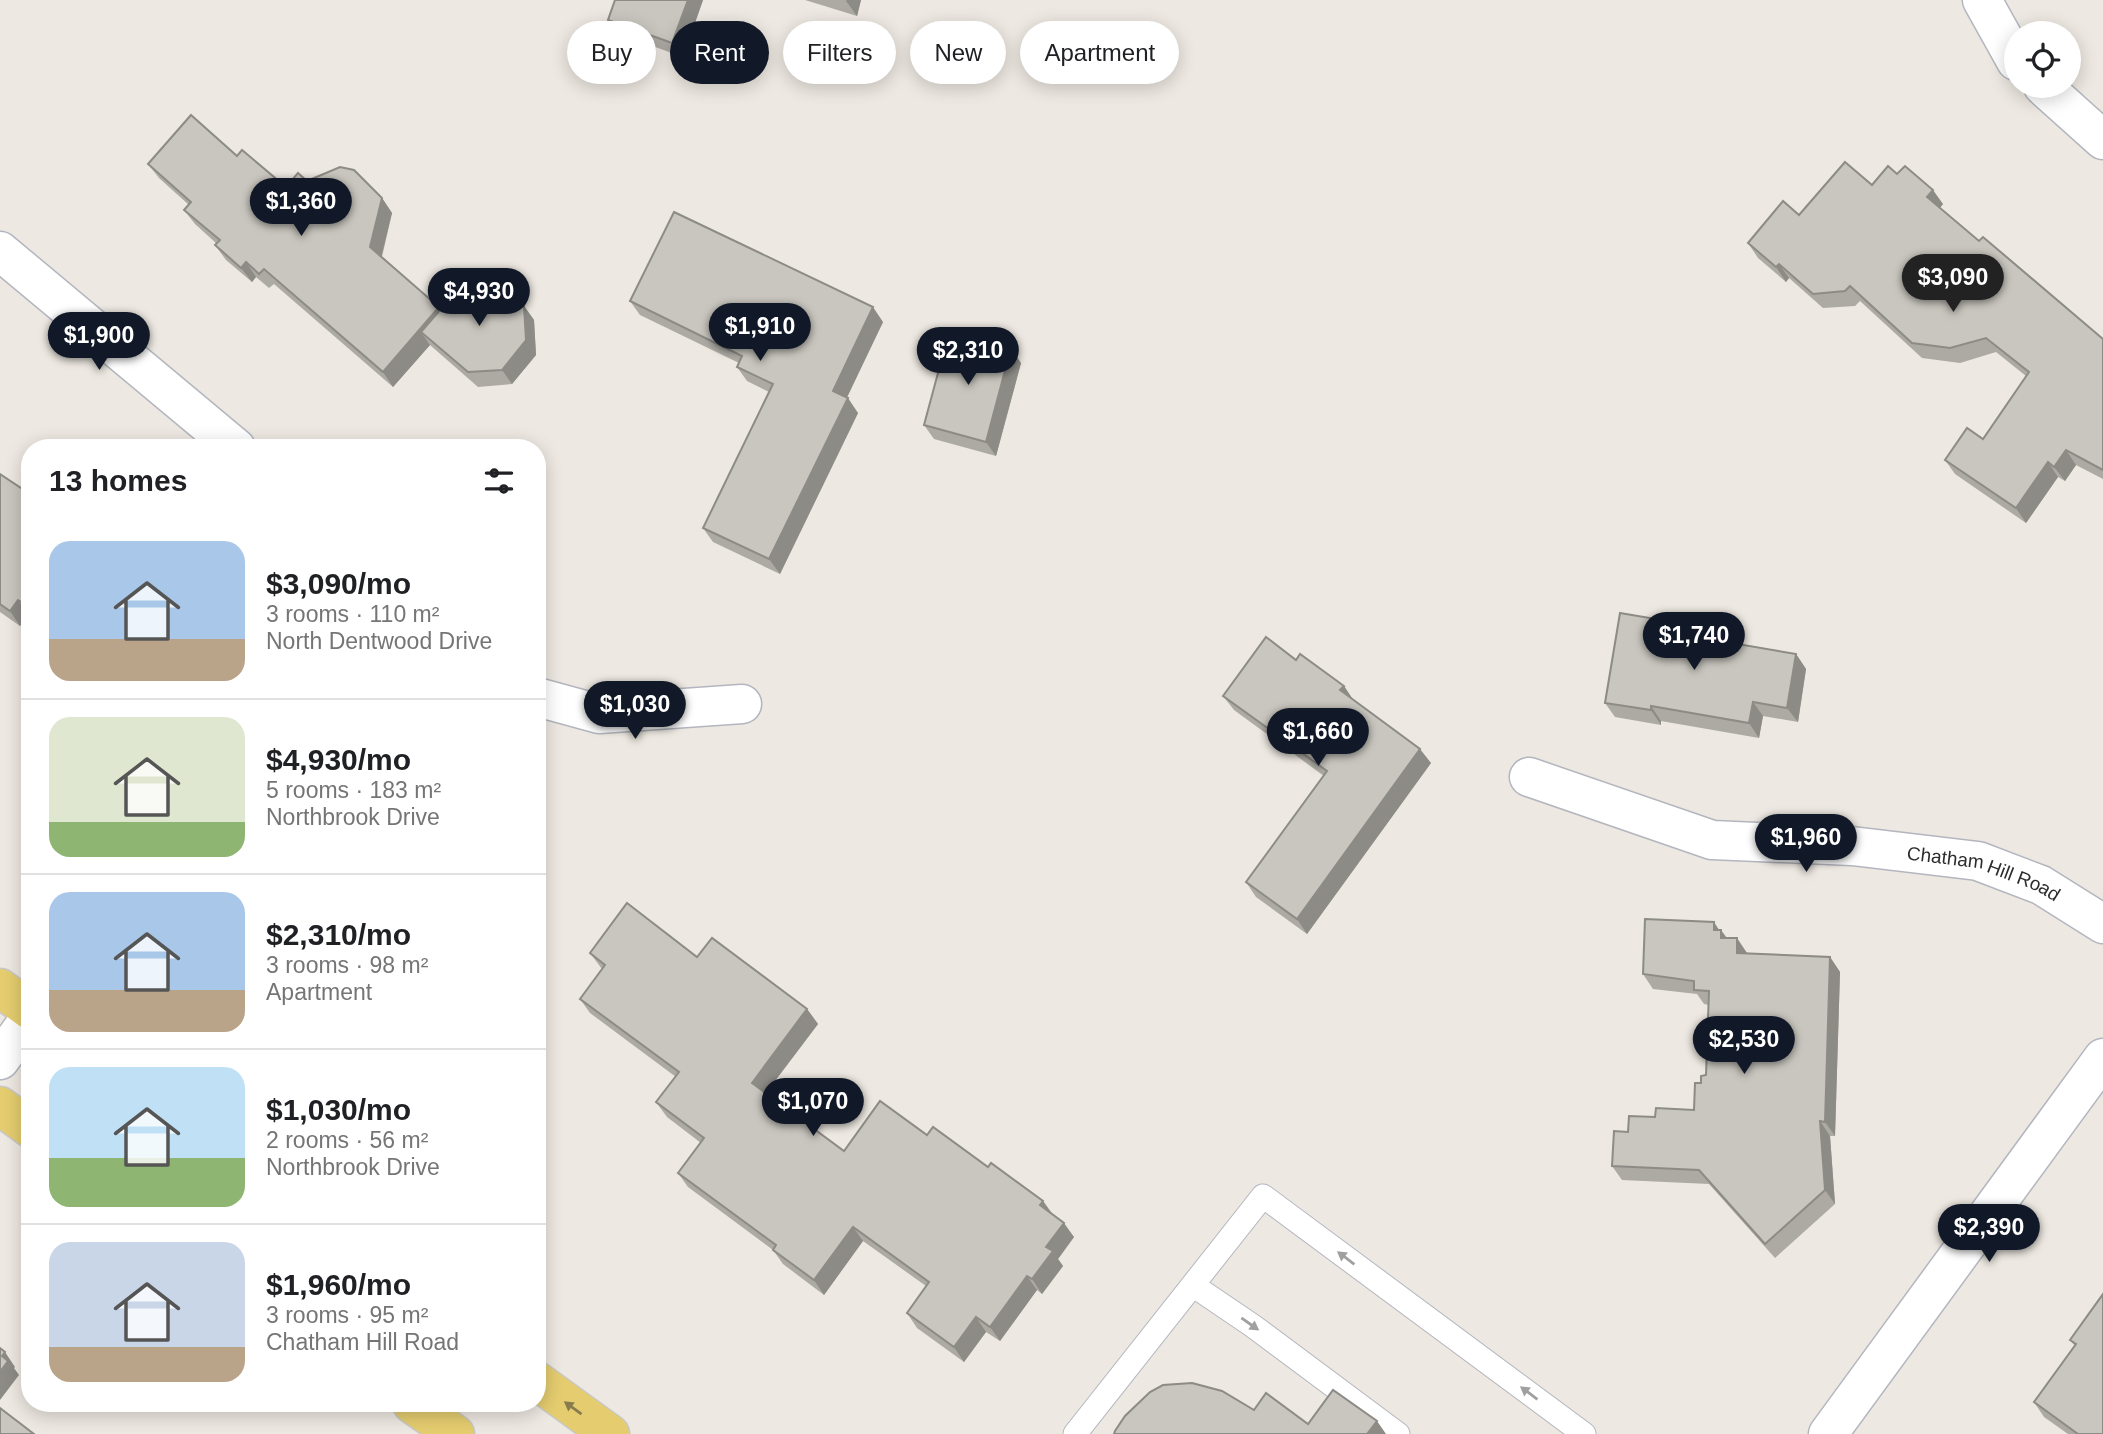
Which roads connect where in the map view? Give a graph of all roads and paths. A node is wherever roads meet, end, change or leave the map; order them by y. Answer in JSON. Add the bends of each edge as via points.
{"nodes":[{"id":1,"x":1982,"y":0,"type":"edge"},
{"id":2,"x":2004,"y":39,"type":"edge"},
{"id":3,"x":2056,"y":98,"type":"edge"},
{"id":4,"x":2103,"y":140,"type":"edge"},
{"id":5,"x":0,"y":251,"type":"edge"},
{"id":6,"x":225,"y":439,"type":"edge"},
{"id":7,"x":546,"y":699,"type":"edge"},
{"id":8,"x":741,"y":705,"type":"dead end"},
{"id":9,"x":1529,"y":777,"type":"dead end"},
{"id":10,"x":2103,"y":924,"type":"edge"},
{"id":11,"x":0,"y":988,"type":"edge"},
{"id":12,"x":21,"y":1003,"type":"edge"},
{"id":13,"x":21,"y":1031,"type":"edge"},
{"id":14,"x":2103,"y":1058,"type":"edge"},
{"id":15,"x":0,"y":1060,"type":"edge"},
{"id":16,"x":0,"y":1106,"type":"edge"},
{"id":17,"x":21,"y":1121,"type":"edge"},
{"id":18,"x":1194,"y":1286,"type":"junction"},
{"id":19,"x":546,"y":1388,"type":"edge"},
{"id":20,"x":423,"y":1412,"type":"edge"},
{"id":21,"x":455,"y":1434,"type":"edge"},
{"id":22,"x":610,"y":1434,"type":"edge"},
{"id":23,"x":1075,"y":1434,"type":"edge"},
{"id":24,"x":1398,"y":1434,"type":"edge"},
{"id":25,"x":1584,"y":1434,"type":"edge"},
{"id":26,"x":1828,"y":1434,"type":"edge"}],
"edges":[{"from":1,"to":2,"type":"street"},
{"from":3,"to":4,"type":"street"},
{"from":5,"to":6,"type":"street"},
{"from":7,"to":8,"type":"street","via":[[599,713]]},
{"from":9,"to":10,"type":"street","name":"Chatham Hill Road","via":[[1712,840],[1852,846],[1978,861],[2041,885]]},
{"from":11,"to":12,"type":"main road"},
{"from":13,"to":15,"type":"street"},
{"from":14,"to":26,"type":"street"},
{"from":16,"to":17,"type":"main road"},
{"from":18,"to":23,"type":"lane"},
{"from":18,"to":24,"type":"lane","one_way":true},
{"from":25,"to":18,"type":"lane","one_way":true,"via":[[1263,1196]]},
{"from":22,"to":19,"type":"main road","one_way":true},
{"from":20,"to":21,"type":"main road"}]}
